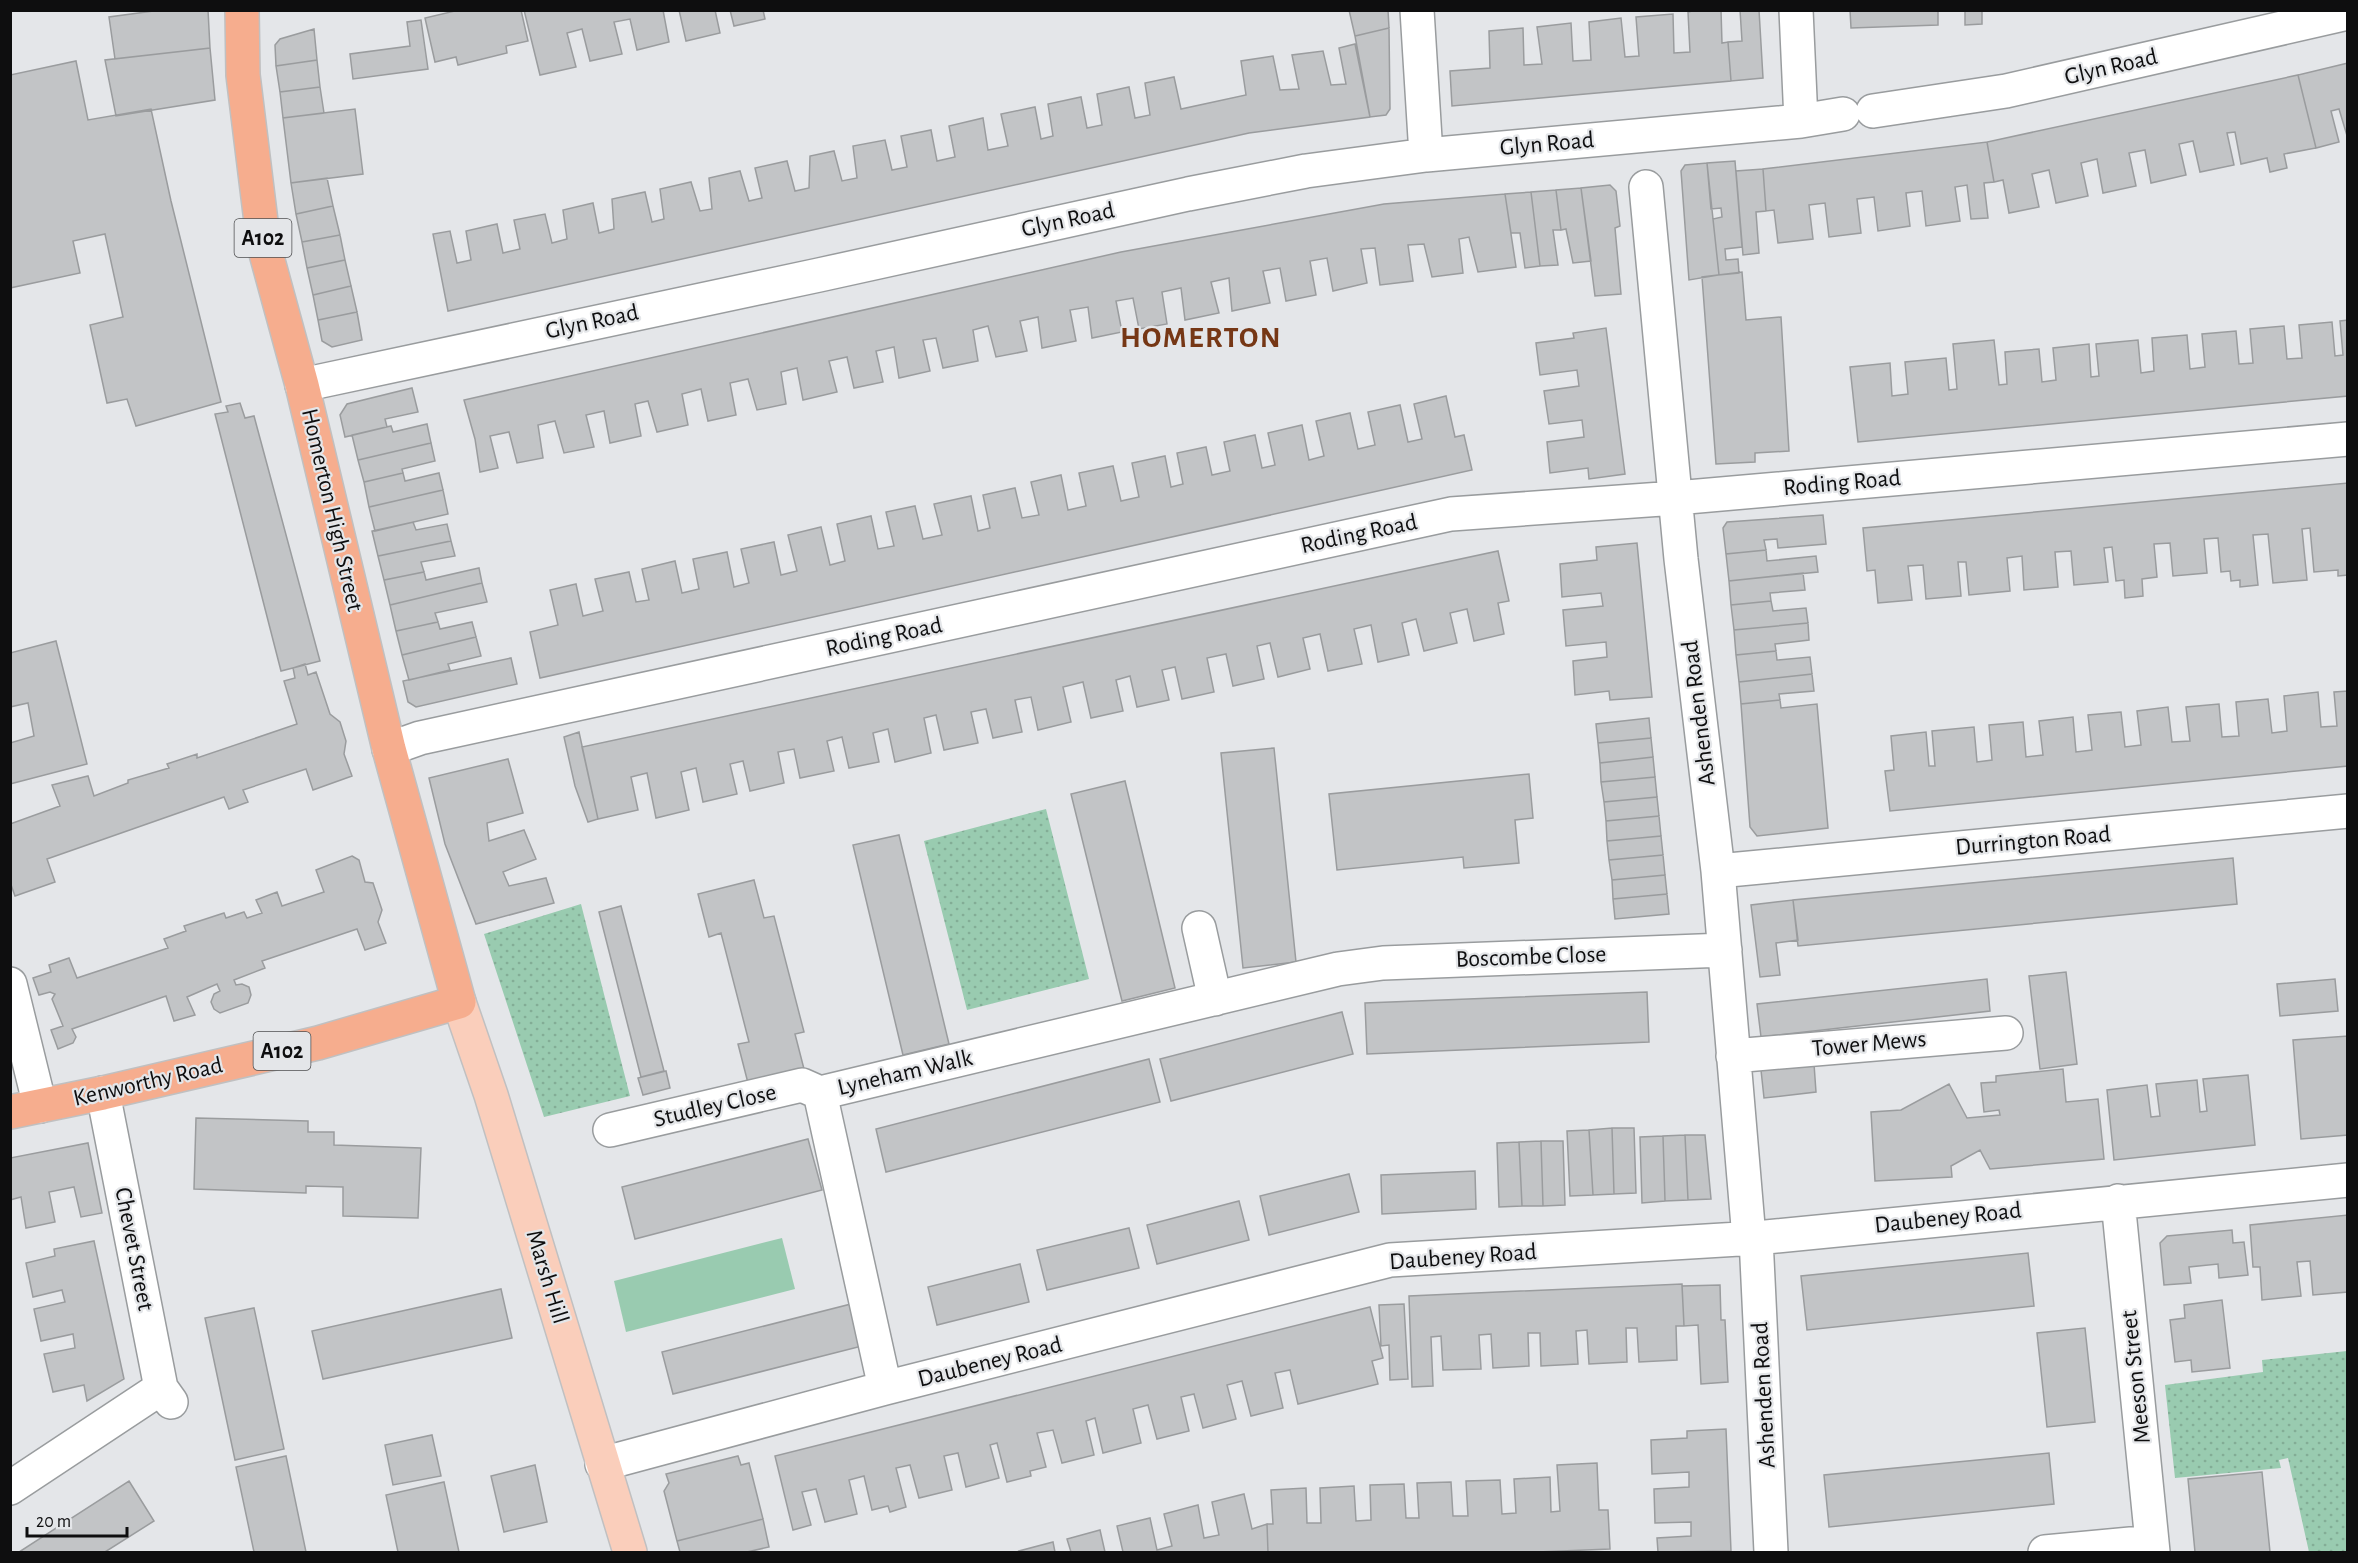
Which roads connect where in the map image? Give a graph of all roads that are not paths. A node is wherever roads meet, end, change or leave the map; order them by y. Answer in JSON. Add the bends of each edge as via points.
{"nodes":[{"id":1,"x":242,"y":10,"type":"edge"},
{"id":2,"x":1417,"y":10,"type":"edge"},
{"id":3,"x":1796,"y":10,"type":"edge"},
{"id":4,"x":2348,"y":13,"type":"edge"},
{"id":5,"x":1801,"y":121,"type":"junction"},
{"id":6,"x":1426,"y":155,"type":"junction"},
{"id":7,"x":1646,"y":187,"type":"dead end"},
{"id":8,"x":302,"y":384,"type":"junction"},
{"id":9,"x":2348,"y":439,"type":"edge"},
{"id":10,"x":1676,"y":498,"type":"junction"},
{"id":11,"x":389,"y":748,"type":"junction"},
{"id":12,"x":2348,"y":811,"type":"edge"},
{"id":13,"x":1718,"y":871,"type":"junction"},
{"id":14,"x":1199,"y":928,"type":"dead end"},
{"id":15,"x":1725,"y":950,"type":"junction"},
{"id":16,"x":1338,"y":969,"type":"joint"},
{"id":17,"x":10,"y":984,"type":"edge"},
{"id":18,"x":1215,"y":999,"type":"junction"},
{"id":19,"x":459,"y":1002,"type":"junction"},
{"id":20,"x":2006,"y":1033,"type":"dead end"},
{"id":21,"x":1733,"y":1056,"type":"junction"},
{"id":22,"x":104,"y":1093,"type":"junction"},
{"id":23,"x":820,"y":1093,"type":"junction"},
{"id":24,"x":25,"y":1109,"type":"edge"},
{"id":25,"x":610,"y":1130,"type":"dead end"},
{"id":26,"x":2348,"y":1180,"type":"edge"},
{"id":27,"x":2118,"y":1201,"type":"junction"},
{"id":28,"x":1753,"y":1238,"type":"junction"},
{"id":29,"x":885,"y":1388,"type":"junction"},
{"id":30,"x":602,"y":1464,"type":"junction"},
{"id":31,"x":10,"y":1488,"type":"edge"},
{"id":32,"x":2152,"y":1547,"type":"edge"},
{"id":33,"x":630,"y":1552,"type":"edge"},
{"id":34,"x":1771,"y":1552,"type":"edge"},
{"id":35,"x":2045,"y":1552,"type":"edge"}],
"edges":[{"from":1,"to":8,"type":"highway","name":"Homerton High Street","number":"A102","via":[[243,75],[264,246]]},
{"from":2,"to":6,"type":"street"},
{"from":3,"to":5,"type":"street"},
{"from":4,"to":5,"type":"street","name":"Glyn Road","via":[[2006,91]]},
{"from":5,"to":6,"type":"street","name":"Glyn Road"},
{"from":6,"to":8,"type":"street","name":"Glyn Road","via":[[1306,171],[1188,194]]},
{"from":7,"to":10,"type":"street","name":"Ashenden Road"},
{"from":8,"to":11,"type":"highway","name":"Homerton High Street","number":"A102"},
{"from":9,"to":10,"type":"street","name":"Roding Road"},
{"from":10,"to":11,"type":"street","name":"Roding Road","via":[[1451,514],[420,738]]},
{"from":10,"to":13,"type":"street","name":"Ashenden Road"},
{"from":11,"to":19,"type":"highway","name":"Homerton High Street","number":"A102"},
{"from":12,"to":13,"type":"street","name":"Durrington Road"},
{"from":13,"to":15,"type":"street","name":"Ashenden Road"},
{"from":14,"to":18,"type":"street"},
{"from":15,"to":16,"type":"street","name":"Boscombe Close","via":[[1383,963]]},
{"from":15,"to":21,"type":"street","name":"Ashenden Road"},
{"from":16,"to":18,"type":"street","name":"Lyneham Walk"},
{"from":17,"to":24,"type":"street"},
{"from":18,"to":23,"type":"street","name":"Lyneham Walk"},
{"from":19,"to":22,"type":"highway","name":"Kenworthy Road","number":"A102","via":[[318,1043]]},
{"from":19,"to":30,"type":"main road","name":"Marsh Hill","via":[[491,1095]]},
{"from":20,"to":21,"type":"street","name":"Tower Mews"},
{"from":21,"to":28,"type":"street","name":"Ashenden Road"},
{"from":22,"to":24,"type":"highway","name":"Kenworthy Road","number":"A102"},
{"from":22,"to":31,"type":"street","name":"Chevet Street","via":[[166,1395]]},
{"from":23,"to":25,"type":"street","name":"Studley Close","via":[[802,1085]]},
{"from":23,"to":29,"type":"street","name":"Lyneham Walk"},
{"from":26,"to":27,"type":"street","name":"Daubeney Road"},
{"from":27,"to":28,"type":"street","name":"Daubeney Road"},
{"from":27,"to":32,"type":"street","name":"Meeson Street"},
{"from":28,"to":29,"type":"street","name":"Daubeney Road","via":[[1390,1260]]},
{"from":28,"to":34,"type":"street","name":"Ashenden Road"},
{"from":29,"to":30,"type":"street","name":"Daubeney Road"},
{"from":30,"to":33,"type":"main road","name":"Marsh Hill"},
{"from":32,"to":35,"type":"street"}]}
